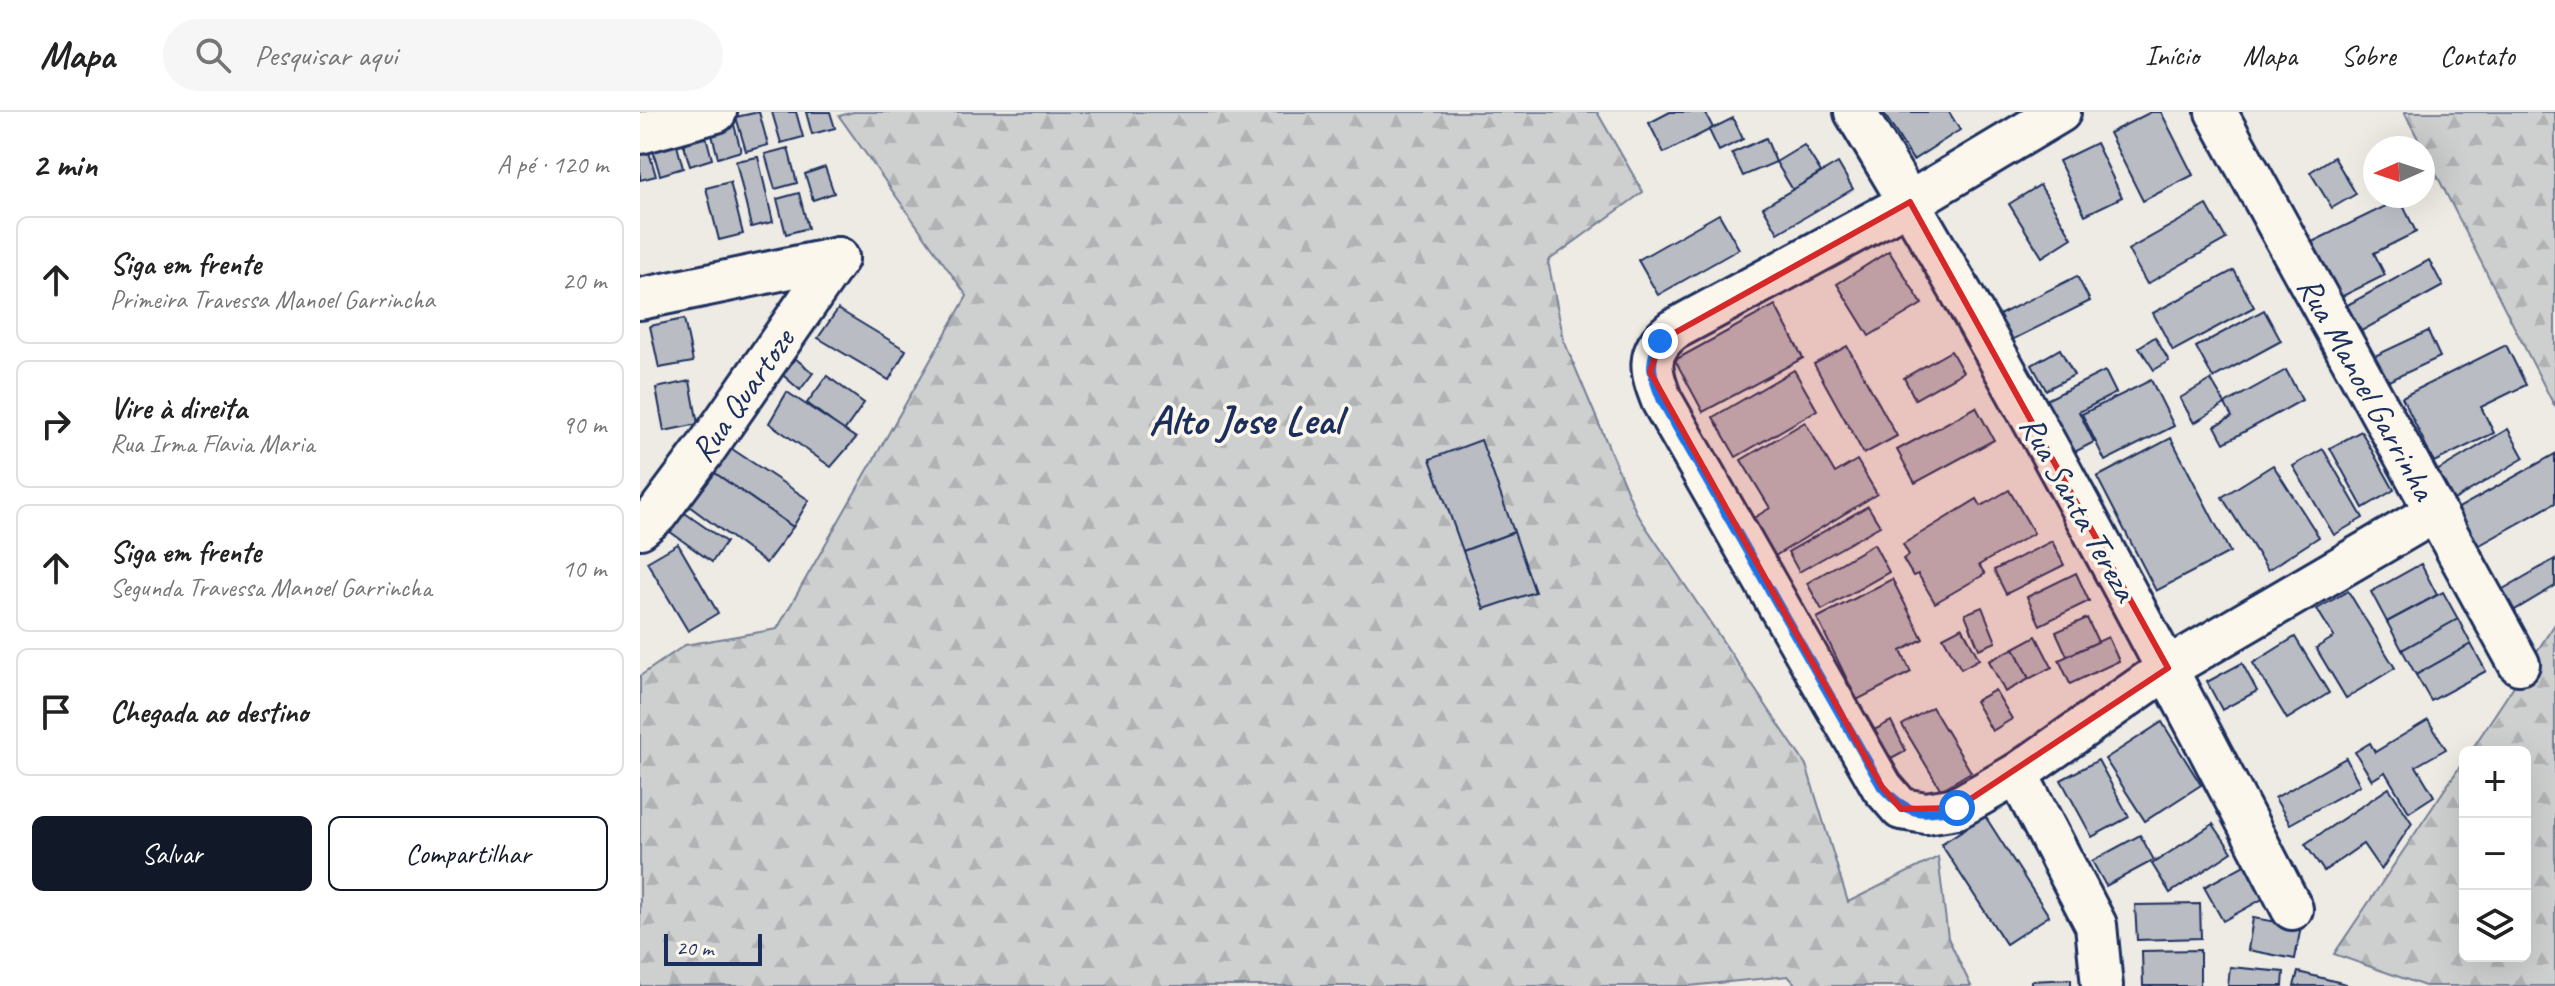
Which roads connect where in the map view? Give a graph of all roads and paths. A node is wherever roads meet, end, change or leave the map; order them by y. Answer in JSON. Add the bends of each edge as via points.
{"nodes":[{"id":1,"x":716,"y":112,"type":"edge"},
{"id":2,"x":1855,"y":112,"type":"edge"},
{"id":3,"x":2060,"y":112,"type":"edge"},
{"id":4,"x":2216,"y":112,"type":"edge"},
{"id":5,"x":640,"y":133,"type":"edge"},
{"id":6,"x":1910,"y":202,"type":"junction"},
{"id":7,"x":640,"y":299,"type":"edge"},
{"id":8,"x":2435,"y":512,"type":"junction"},
{"id":9,"x":640,"y":528,"type":"edge"},
{"id":10,"x":2519,"y":664,"type":"dead end"},
{"id":11,"x":2168,"y":668,"type":"junction"},
{"id":12,"x":2017,"y":774,"type":"junction"},
{"id":13,"x":2292,"y":909,"type":"dead end"},
{"id":14,"x":2102,"y":986,"type":"edge"}],
"edges":[{"from":1,"to":5,"type":"street"},
{"from":2,"to":6,"type":"street","name":"Rua Santa Tereza"},
{"from":3,"to":6,"type":"street"},
{"from":4,"to":8,"type":"street","name":"Rua Manoel Garrinha"},
{"from":6,"to":11,"type":"street","name":"Rua Santa Tereza"},
{"from":6,"to":12,"type":"street","via":[[1666,336],[1652,355],[1650,372],[1882,787],[1901,809],[1926,813],[1957,808]]},
{"from":7,"to":9,"type":"street","name":"Rua Quartoze","via":[[838,258],[704,451],[657,514]]},
{"from":8,"to":10,"type":"street","name":"Rua Manoel Garrinha"},
{"from":8,"to":11,"type":"street"},
{"from":11,"to":12,"type":"street"},
{"from":11,"to":13,"type":"street","name":"Rua Santa Tereza"},
{"from":12,"to":14,"type":"street","via":[[2096,925]]}]}
